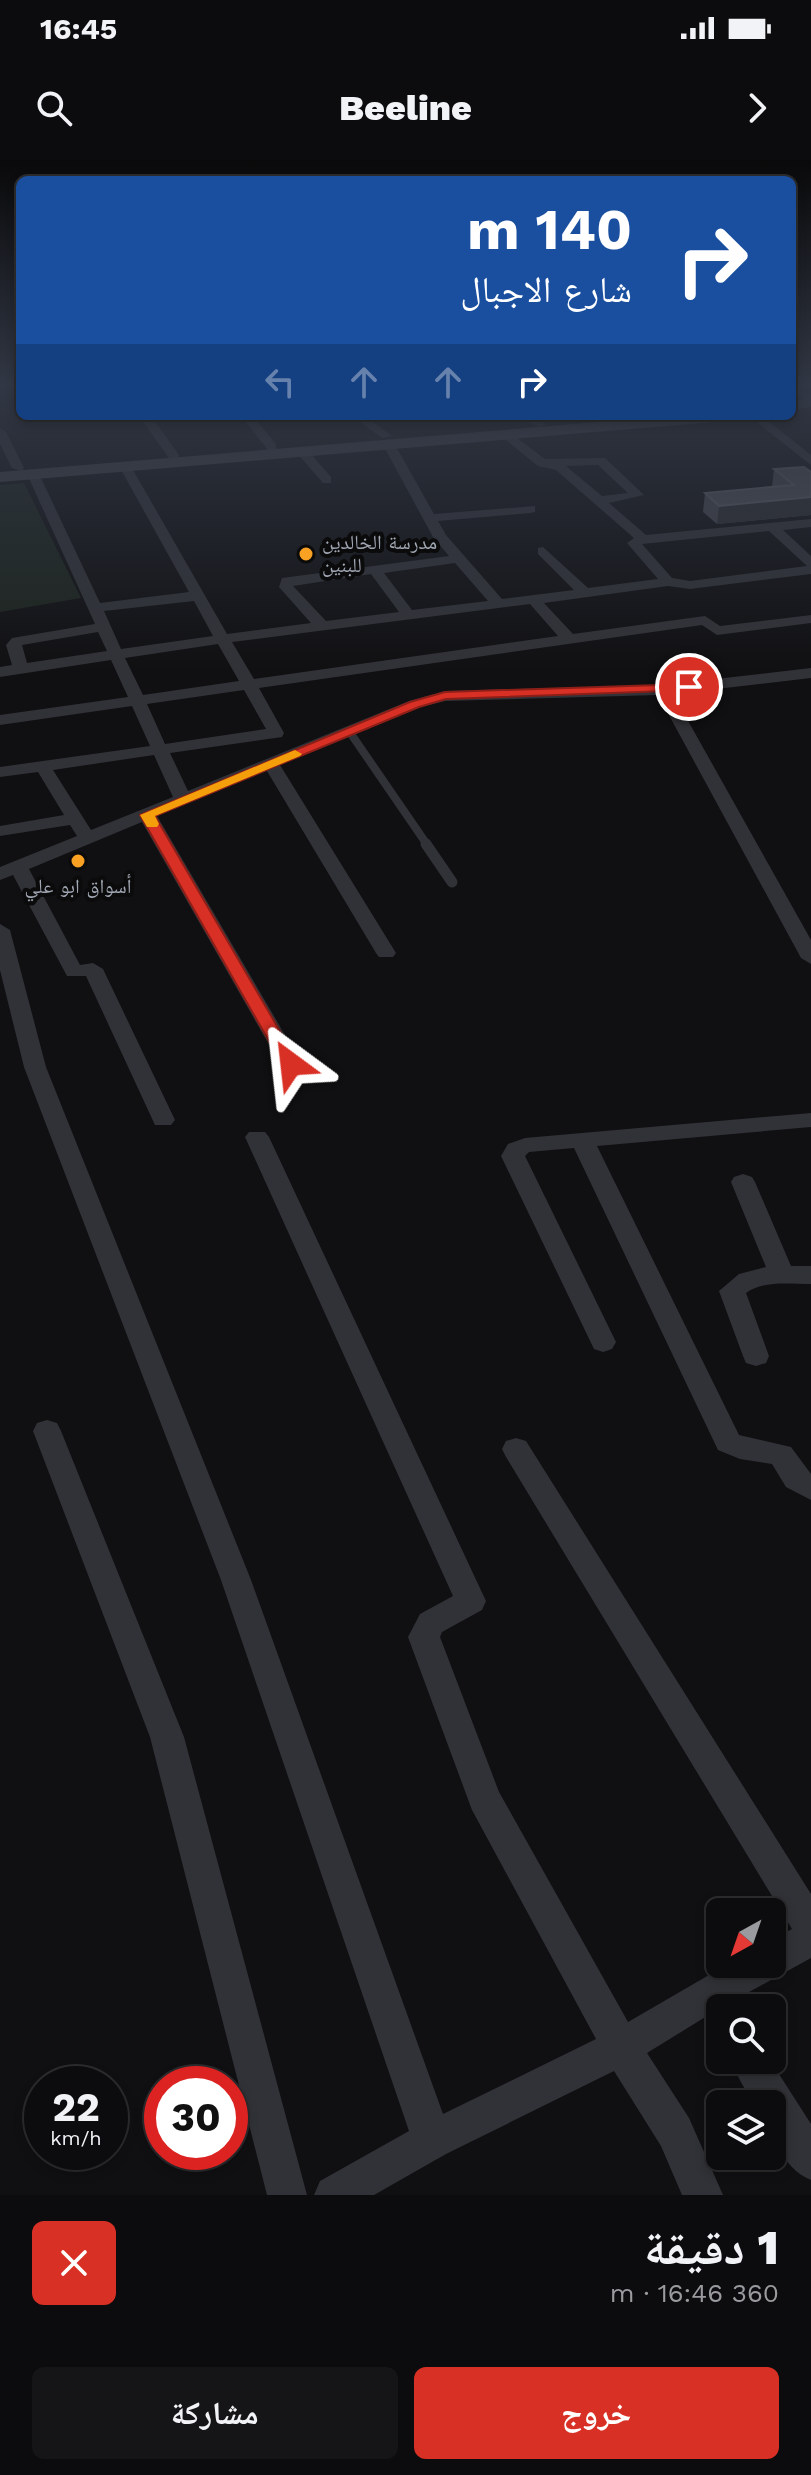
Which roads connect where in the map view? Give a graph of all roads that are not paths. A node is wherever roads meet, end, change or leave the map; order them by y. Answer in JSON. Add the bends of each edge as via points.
{"nodes":[{"id":1,"x":31,"y":481,"type":"edge"},
{"id":2,"x":133,"y":481,"type":"edge"},
{"id":3,"x":409,"y":481,"type":"edge"},
{"id":4,"x":575,"y":481,"type":"edge"},
{"id":5,"x":623,"y":481,"type":"edge"},
{"id":6,"x":597,"y":501,"type":"junction"},
{"id":7,"x":530,"y":509,"type":"dead end"},
{"id":8,"x":429,"y":518,"type":"junction"},
{"id":9,"x":811,"y":523,"type":"edge"},
{"id":10,"x":772,"y":527,"type":"junction"},
{"id":11,"x":643,"y":539,"type":"junction"},
{"id":12,"x":543,"y":551,"type":"dead end"},
{"id":13,"x":458,"y":559,"type":"junction"},
{"id":14,"x":811,"y":563,"type":"edge"},
{"id":15,"x":374,"y":569,"type":"junction"},
{"id":16,"x":811,"y":570,"type":"edge"},
{"id":17,"x":668,"y":582,"type":"junction"},
{"id":18,"x":585,"y":593,"type":"junction"},
{"id":19,"x":196,"y":596,"type":"junction"},
{"id":20,"x":534,"y":600,"type":"junction"},
{"id":21,"x":498,"y":604,"type":"junction"},
{"id":22,"x":95,"y":608,"type":"junction"},
{"id":23,"x":409,"y":616,"type":"junction"},
{"id":24,"x":811,"y":619,"type":"edge"},
{"id":25,"x":104,"y":627,"type":"junction"},
{"id":26,"x":323,"y":627,"type":"junction"},
{"id":27,"x":222,"y":639,"type":"junction"},
{"id":28,"x":570,"y":640,"type":"junction"},
{"id":29,"x":116,"y":655,"type":"junction"},
{"id":30,"x":21,"y":669,"type":"junction"},
{"id":31,"x":0,"y":672,"type":"edge"},
{"id":32,"x":811,"y":673,"type":"edge"},
{"id":33,"x":250,"y":684,"type":"junction"},
{"id":34,"x":663,"y":690,"type":"junction"},
{"id":35,"x":137,"y":700,"type":"junction"},
{"id":36,"x":0,"y":720,"type":"edge"},
{"id":37,"x":349,"y":731,"type":"junction"},
{"id":38,"x":163,"y":750,"type":"junction"},
{"id":39,"x":271,"y":764,"type":"junction"},
{"id":40,"x":42,"y":765,"type":"junction"},
{"id":41,"x":0,"y":772,"type":"edge"},
{"id":42,"x":183,"y":800,"type":"junction"},
{"id":43,"x":147,"y":815,"type":"junction"},
{"id":44,"x":75,"y":819,"type":"junction"},
{"id":45,"x":0,"y":831,"type":"edge"},
{"id":46,"x":87,"y":838,"type":"junction"},
{"id":47,"x":9,"y":871,"type":"edge"},
{"id":48,"x":452,"y":882,"type":"dead end"},
{"id":49,"x":0,"y":930,"type":"edge"},
{"id":50,"x":386,"y":953,"type":"dead end"},
{"id":51,"x":811,"y":958,"type":"edge"},
{"id":52,"x":291,"y":1064,"type":"dead end"},
{"id":53,"x":163,"y":1120,"type":"dead end"},
{"id":54,"x":811,"y":1120,"type":"edge"},
{"id":55,"x":257,"y":1137,"type":"dead end"},
{"id":56,"x":582,"y":1140,"type":"junction"},
{"id":57,"x":743,"y":1182,"type":"dead end"},
{"id":58,"x":811,"y":1275,"type":"edge"},
{"id":59,"x":782,"y":1276,"type":"junction"},
{"id":60,"x":603,"y":1342,"type":"dead end"},
{"id":61,"x":756,"y":1356,"type":"dead end"},
{"id":62,"x":47,"y":1431,"type":"dead end"},
{"id":63,"x":516,"y":1449,"type":"dead end"},
{"id":64,"x":811,"y":1489,"type":"edge"},
{"id":65,"x":811,"y":1927,"type":"edge"},
{"id":66,"x":811,"y":1938,"type":"edge"},
{"id":67,"x":786,"y":1952,"type":"edge"},
{"id":68,"x":747,"y":1978,"type":"edge"},
{"id":69,"x":727,"y":1994,"type":"edge"},
{"id":70,"x":706,"y":2009,"type":"edge"},
{"id":71,"x":621,"y":2047,"type":"junction"},
{"id":72,"x":757,"y":2074,"type":"edge"},
{"id":73,"x":432,"y":2140,"type":"junction"},
{"id":74,"x":811,"y":2160,"type":"edge"},
{"id":75,"x":287,"y":2195,"type":"edge"},
{"id":76,"x":334,"y":2195,"type":"edge"},
{"id":77,"x":703,"y":2195,"type":"edge"}],
"edges":[{"from":1,"to":22,"type":"street"},
{"from":2,"to":19,"type":"street"},
{"from":3,"to":8,"type":"street"},
{"from":4,"to":6,"type":"street"},
{"from":5,"to":6,"type":"street","via":[[638,495]]},
{"from":6,"to":11,"type":"street"},
{"from":7,"to":8,"type":"street"},
{"from":8,"to":13,"type":"street"},
{"from":9,"to":10,"type":"street"},
{"from":10,"to":11,"type":"street"},
{"from":10,"to":14,"type":"street"},
{"from":11,"to":17,"type":"street","via":[[634,543]]},
{"from":12,"to":18,"type":"street"},
{"from":13,"to":15,"type":"street"},
{"from":13,"to":21,"type":"street"},
{"from":15,"to":23,"type":"street"},
{"from":15,"to":26,"type":"street","via":[[287,581],[286,587]]},
{"from":16,"to":17,"type":"street","via":[[690,585]]},
{"from":17,"to":18,"type":"street"},
{"from":18,"to":20,"type":"street"},
{"from":19,"to":22,"type":"street"},
{"from":19,"to":27,"type":"street"},
{"from":20,"to":21,"type":"street"},
{"from":20,"to":28,"type":"street"},
{"from":21,"to":23,"type":"street"},
{"from":22,"to":25,"type":"street"},
{"from":23,"to":26,"type":"street"},
{"from":24,"to":28,"type":"street","via":[[717,631],[705,620]]},
{"from":25,"to":29,"type":"street"},
{"from":25,"to":30,"type":"street","via":[[17,641]]},
{"from":26,"to":27,"type":"street"},
{"from":27,"to":29,"type":"street"},
{"from":27,"to":33,"type":"street"},
{"from":28,"to":33,"type":"street"},
{"from":29,"to":30,"type":"street"},
{"from":29,"to":35,"type":"street"},
{"from":30,"to":31,"type":"street"},
{"from":32,"to":34,"type":"street"},
{"from":33,"to":35,"type":"street"},
{"from":33,"to":38,"type":"street","via":[[276,733]]},
{"from":34,"to":37,"type":"street","via":[[445,696]]},
{"from":34,"to":51,"type":"street"},
{"from":35,"to":36,"type":"street"},
{"from":35,"to":38,"type":"street"},
{"from":37,"to":39,"type":"street"},
{"from":37,"to":48,"type":"lane"},
{"from":38,"to":40,"type":"street"},
{"from":38,"to":42,"type":"street"},
{"from":39,"to":42,"type":"street"},
{"from":39,"to":50,"type":"street"},
{"from":40,"to":41,"type":"street"},
{"from":40,"to":44,"type":"street"},
{"from":42,"to":43,"type":"street"},
{"from":43,"to":46,"type":"street"},
{"from":43,"to":52,"type":"street"},
{"from":44,"to":45,"type":"street"},
{"from":44,"to":46,"type":"street"},
{"from":46,"to":47,"type":"street"},
{"from":47,"to":53,"type":"street","via":[[74,972],[93,969]]},
{"from":49,"to":73,"type":"street","via":[[35,1067],[236,1580]]},
{"from":54,"to":56,"type":"street"},
{"from":55,"to":71,"type":"street","via":[[471,1601],[431,1623],[424,1637],[484,1799]]},
{"from":56,"to":60,"type":"street","via":[[525,1145],[513,1156]]},
{"from":56,"to":64,"type":"street","via":[[728,1442],[741,1451],[781,1455],[796,1479]]},
{"from":57,"to":59,"type":"street"},
{"from":58,"to":59,"type":"street"},
{"from":59,"to":61,"type":"street","via":[[741,1280],[732,1291]]},
{"from":62,"to":75,"type":"street","via":[[167,1737]]},
{"from":63,"to":65,"type":"street"},
{"from":66,"to":67,"type":"street"},
{"from":68,"to":69,"type":"street"},
{"from":70,"to":71,"type":"street"},
{"from":71,"to":73,"type":"street"},
{"from":71,"to":77,"type":"street","via":[[675,2132]]},
{"from":72,"to":74,"type":"street"},
{"from":73,"to":76,"type":"street"}]}
